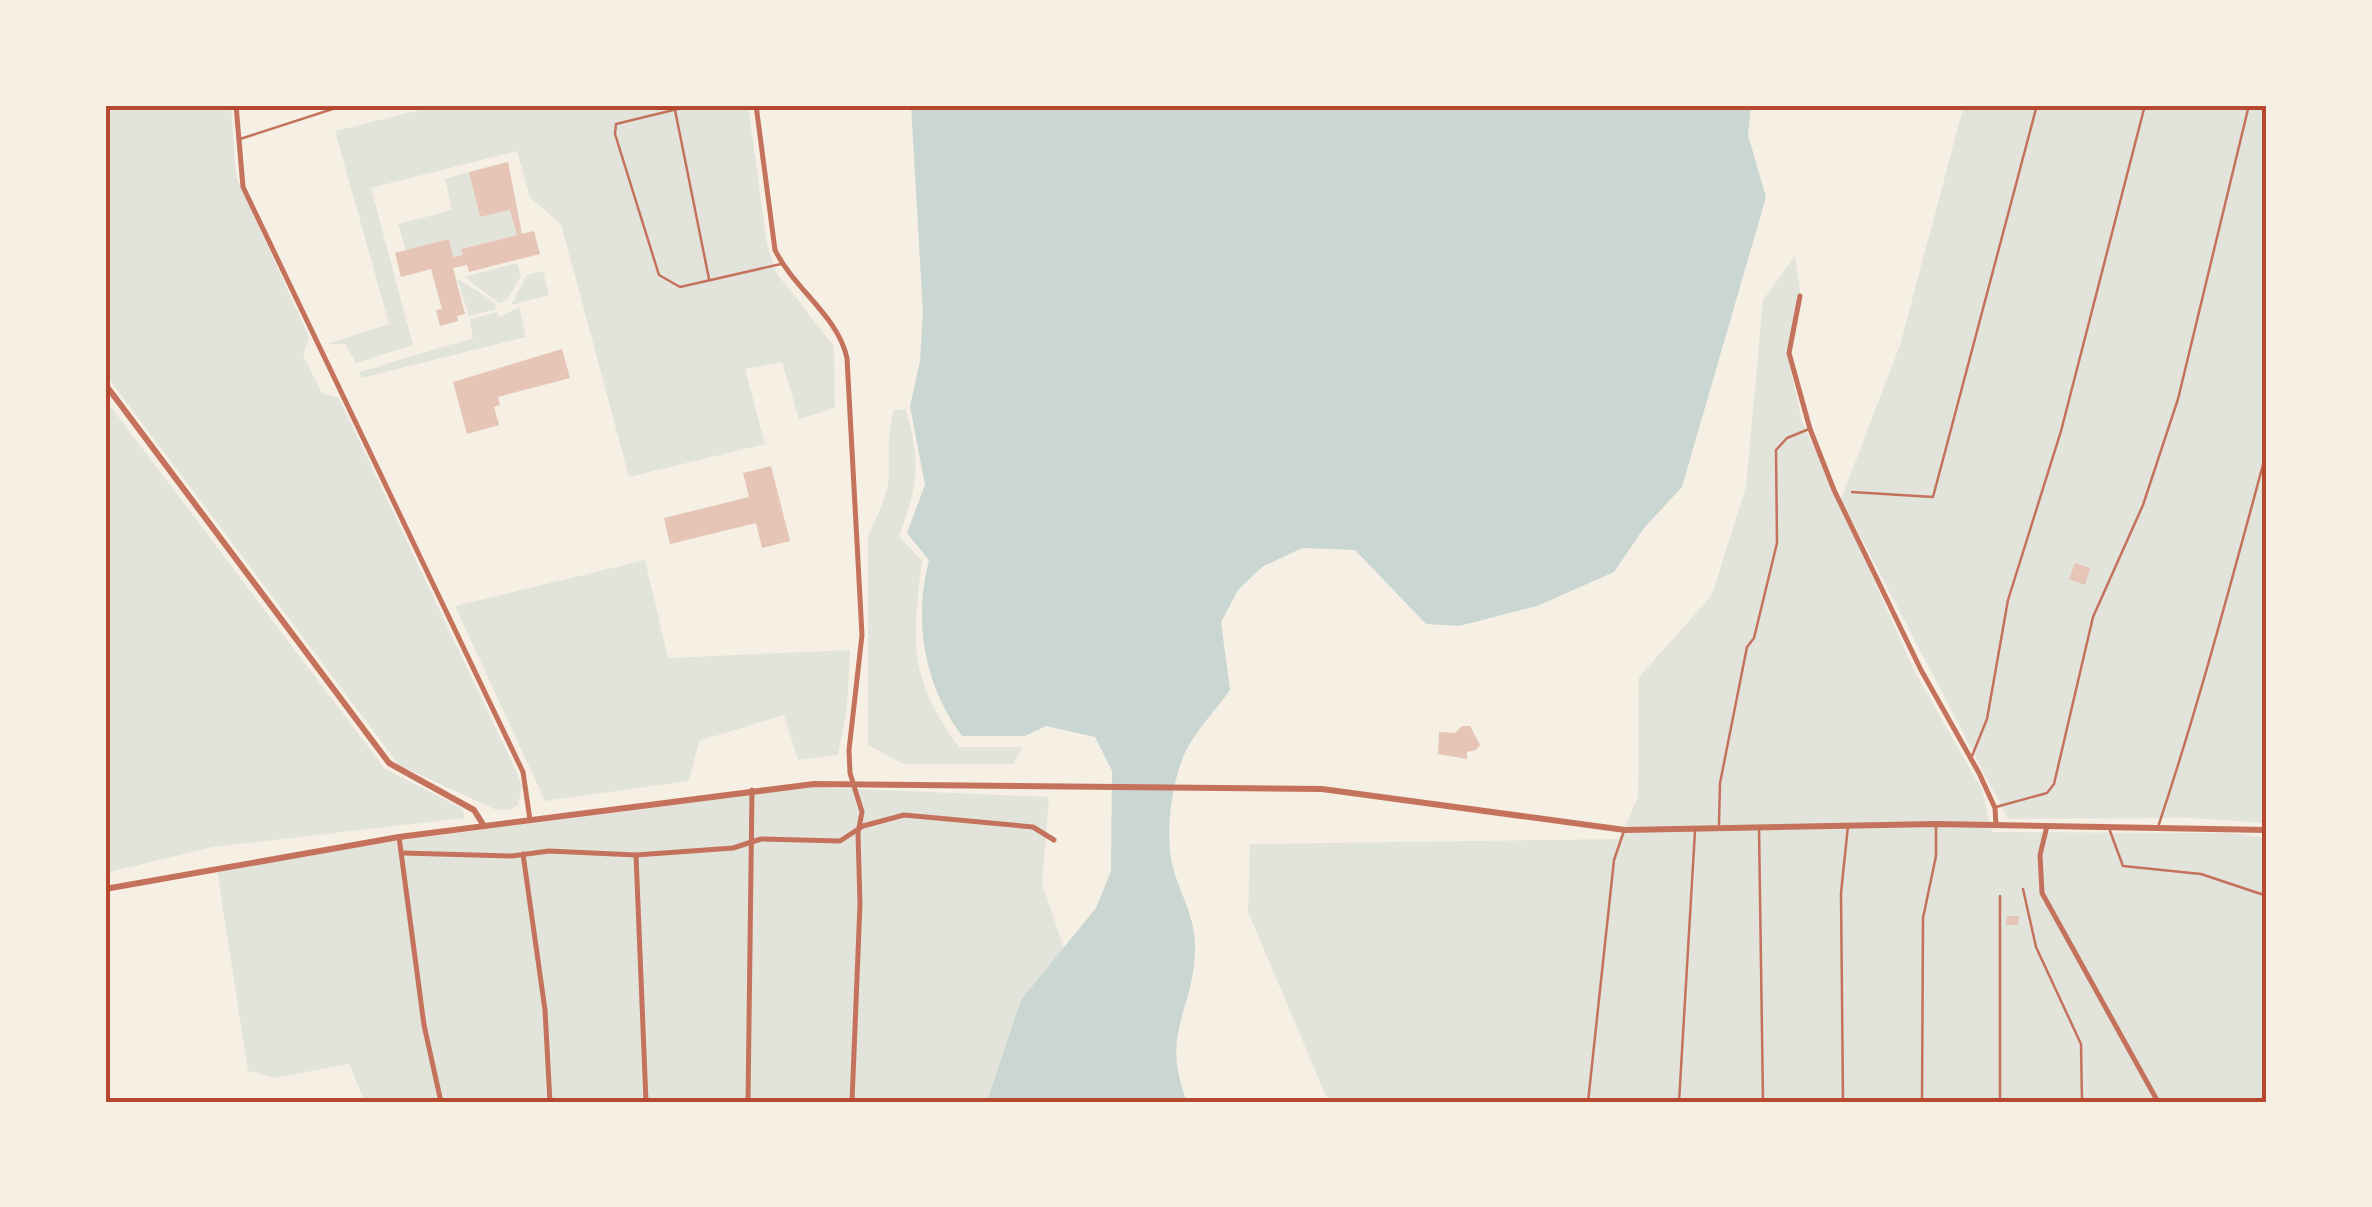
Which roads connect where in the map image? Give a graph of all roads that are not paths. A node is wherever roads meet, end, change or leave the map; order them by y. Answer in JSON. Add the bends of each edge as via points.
{"nodes":[{"id":1,"x":236,"y":105,"type":"edge"},
{"id":2,"x":345,"y":105,"type":"edge"},
{"id":3,"x":694,"y":105,"type":"edge"},
{"id":4,"x":756,"y":105,"type":"edge"},
{"id":5,"x":2037,"y":105,"type":"edge"},
{"id":6,"x":2145,"y":105,"type":"edge"},
{"id":7,"x":2249,"y":105,"type":"edge"},
{"id":8,"x":674,"y":110,"type":"junction"},
{"id":9,"x":239,"y":140,"type":"junction"},
{"id":10,"x":782,"y":264,"type":"junction"},
{"id":11,"x":709,"y":280,"type":"junction"},
{"id":12,"x":1800,"y":296,"type":"dead end"},
{"id":13,"x":105,"y":384,"type":"edge"},
{"id":14,"x":1810,"y":429,"type":"junction"},
{"id":15,"x":2267,"y":450,"type":"edge"},
{"id":16,"x":1852,"y":492,"type":"dead end"},
{"id":17,"x":1971,"y":757,"type":"junction"},
{"id":18,"x":854,"y":784,"type":"junction"},
{"id":19,"x":752,"y":790,"type":"junction"},
{"id":20,"x":1995,"y":808,"type":"junction"},
{"id":21,"x":530,"y":820,"type":"junction"},
{"id":22,"x":1936,"y":824,"type":"junction"},
{"id":23,"x":2108,"y":824,"type":"junction"},
{"id":24,"x":1848,"y":825,"type":"junction"},
{"id":25,"x":1996,"y":825,"type":"junction"},
{"id":26,"x":2048,"y":825,"type":"junction"},
{"id":27,"x":2158,"y":825,"type":"junction"},
{"id":28,"x":484,"y":826,"type":"junction"},
{"id":29,"x":1759,"y":826,"type":"junction"},
{"id":30,"x":860,"y":829,"type":"junction"},
{"id":31,"x":1719,"y":829,"type":"junction"},
{"id":32,"x":1625,"y":830,"type":"junction"},
{"id":33,"x":1695,"y":830,"type":"junction"},
{"id":34,"x":2267,"y":830,"type":"edge"},
{"id":35,"x":399,"y":837,"type":"junction"},
{"id":36,"x":753,"y":839,"type":"junction"},
{"id":37,"x":1054,"y":840,"type":"dead end"},
{"id":38,"x":403,"y":853,"type":"junction"},
{"id":39,"x":523,"y":854,"type":"junction"},
{"id":40,"x":636,"y":855,"type":"junction"},
{"id":41,"x":105,"y":889,"type":"edge"},
{"id":42,"x":2024,"y":889,"type":"dead end"},
{"id":43,"x":2000,"y":896,"type":"dead end"},
{"id":44,"x":2267,"y":896,"type":"edge"},
{"id":45,"x":441,"y":1102,"type":"edge"},
{"id":46,"x":550,"y":1102,"type":"edge"},
{"id":47,"x":646,"y":1102,"type":"edge"},
{"id":48,"x":748,"y":1102,"type":"edge"},
{"id":49,"x":852,"y":1102,"type":"edge"},
{"id":50,"x":1588,"y":1102,"type":"edge"},
{"id":51,"x":1679,"y":1102,"type":"edge"},
{"id":52,"x":1763,"y":1102,"type":"edge"},
{"id":53,"x":1843,"y":1102,"type":"edge"},
{"id":54,"x":1922,"y":1102,"type":"edge"},
{"id":55,"x":2000,"y":1102,"type":"edge"},
{"id":56,"x":2082,"y":1102,"type":"edge"},
{"id":57,"x":2158,"y":1102,"type":"edge"}],
"edges":[{"from":1,"to":9,"type":"street"},
{"from":2,"to":9,"type":"lane"},
{"from":3,"to":8,"type":"lane"},
{"from":4,"to":10,"type":"street","via":[[770,231]]},
{"from":5,"to":16,"type":"lane","via":[[1933,498]]},
{"from":6,"to":17,"type":"lane","via":[[2061,431],[2008,600],[1987,719]]},
{"from":7,"to":20,"type":"lane","via":[[2178,399],[2143,505],[2093,616],[2054,784],[2046,793]]},
{"from":8,"to":11,"type":"lane"},
{"from":8,"to":11,"type":"lane","via":[[623,120],[615,134],[659,275],[680,287]]},
{"from":9,"to":21,"type":"street","via":[[244,186],[523,772]]},
{"from":10,"to":11,"type":"lane"},
{"from":10,"to":18,"type":"street","via":[[840,336],[848,358],[862,635],[849,750]]},
{"from":12,"to":14,"type":"street","via":[[1788,354]]},
{"from":13,"to":28,"type":"street","via":[[389,763],[474,810]]},
{"from":14,"to":17,"type":"street","via":[[1921,670]]},
{"from":14,"to":31,"type":"lane","via":[[1776,450],[1777,543],[1747,647],[1720,783]]},
{"from":15,"to":27,"type":"lane"},
{"from":17,"to":20,"type":"street"},
{"from":18,"to":19,"type":"street"},
{"from":18,"to":30,"type":"street","via":[[861,797]]},
{"from":18,"to":32,"type":"street","via":[[1343,790]]},
{"from":19,"to":21,"type":"street"},
{"from":19,"to":36,"type":"street"},
{"from":20,"to":25,"type":"street"},
{"from":21,"to":28,"type":"street"},
{"from":22,"to":24,"type":"street"},
{"from":22,"to":25,"type":"street"},
{"from":22,"to":54,"type":"lane","via":[[1923,918]]},
{"from":23,"to":26,"type":"street"},
{"from":23,"to":27,"type":"street"},
{"from":23,"to":44,"type":"lane","via":[[2124,866],[2188,871]]},
{"from":24,"to":29,"type":"street"},
{"from":24,"to":53,"type":"lane","via":[[1841,892]]},
{"from":25,"to":26,"type":"street"},
{"from":26,"to":57,"type":"street","via":[[2040,855],[2042,893]]},
{"from":27,"to":34,"type":"street"},
{"from":28,"to":35,"type":"street"},
{"from":29,"to":31,"type":"street"},
{"from":29,"to":52,"type":"lane"},
{"from":30,"to":36,"type":"street","via":[[840,840]]},
{"from":30,"to":37,"type":"street","via":[[904,814],[1033,827]]},
{"from":30,"to":49,"type":"street"},
{"from":31,"to":33,"type":"street"},
{"from":32,"to":33,"type":"street"},
{"from":32,"to":50,"type":"lane","via":[[1614,860]]},
{"from":33,"to":51,"type":"lane"},
{"from":35,"to":38,"type":"street"},
{"from":35,"to":41,"type":"street"},
{"from":36,"to":40,"type":"street","via":[[733,848]]},
{"from":36,"to":48,"type":"street"},
{"from":38,"to":39,"type":"street"},
{"from":38,"to":45,"type":"street","via":[[424,1025]]},
{"from":39,"to":40,"type":"street"},
{"from":39,"to":46,"type":"street"},
{"from":40,"to":47,"type":"street"},
{"from":42,"to":56,"type":"lane","via":[[2036,947],[2082,1044]]},
{"from":43,"to":55,"type":"lane"}]}
